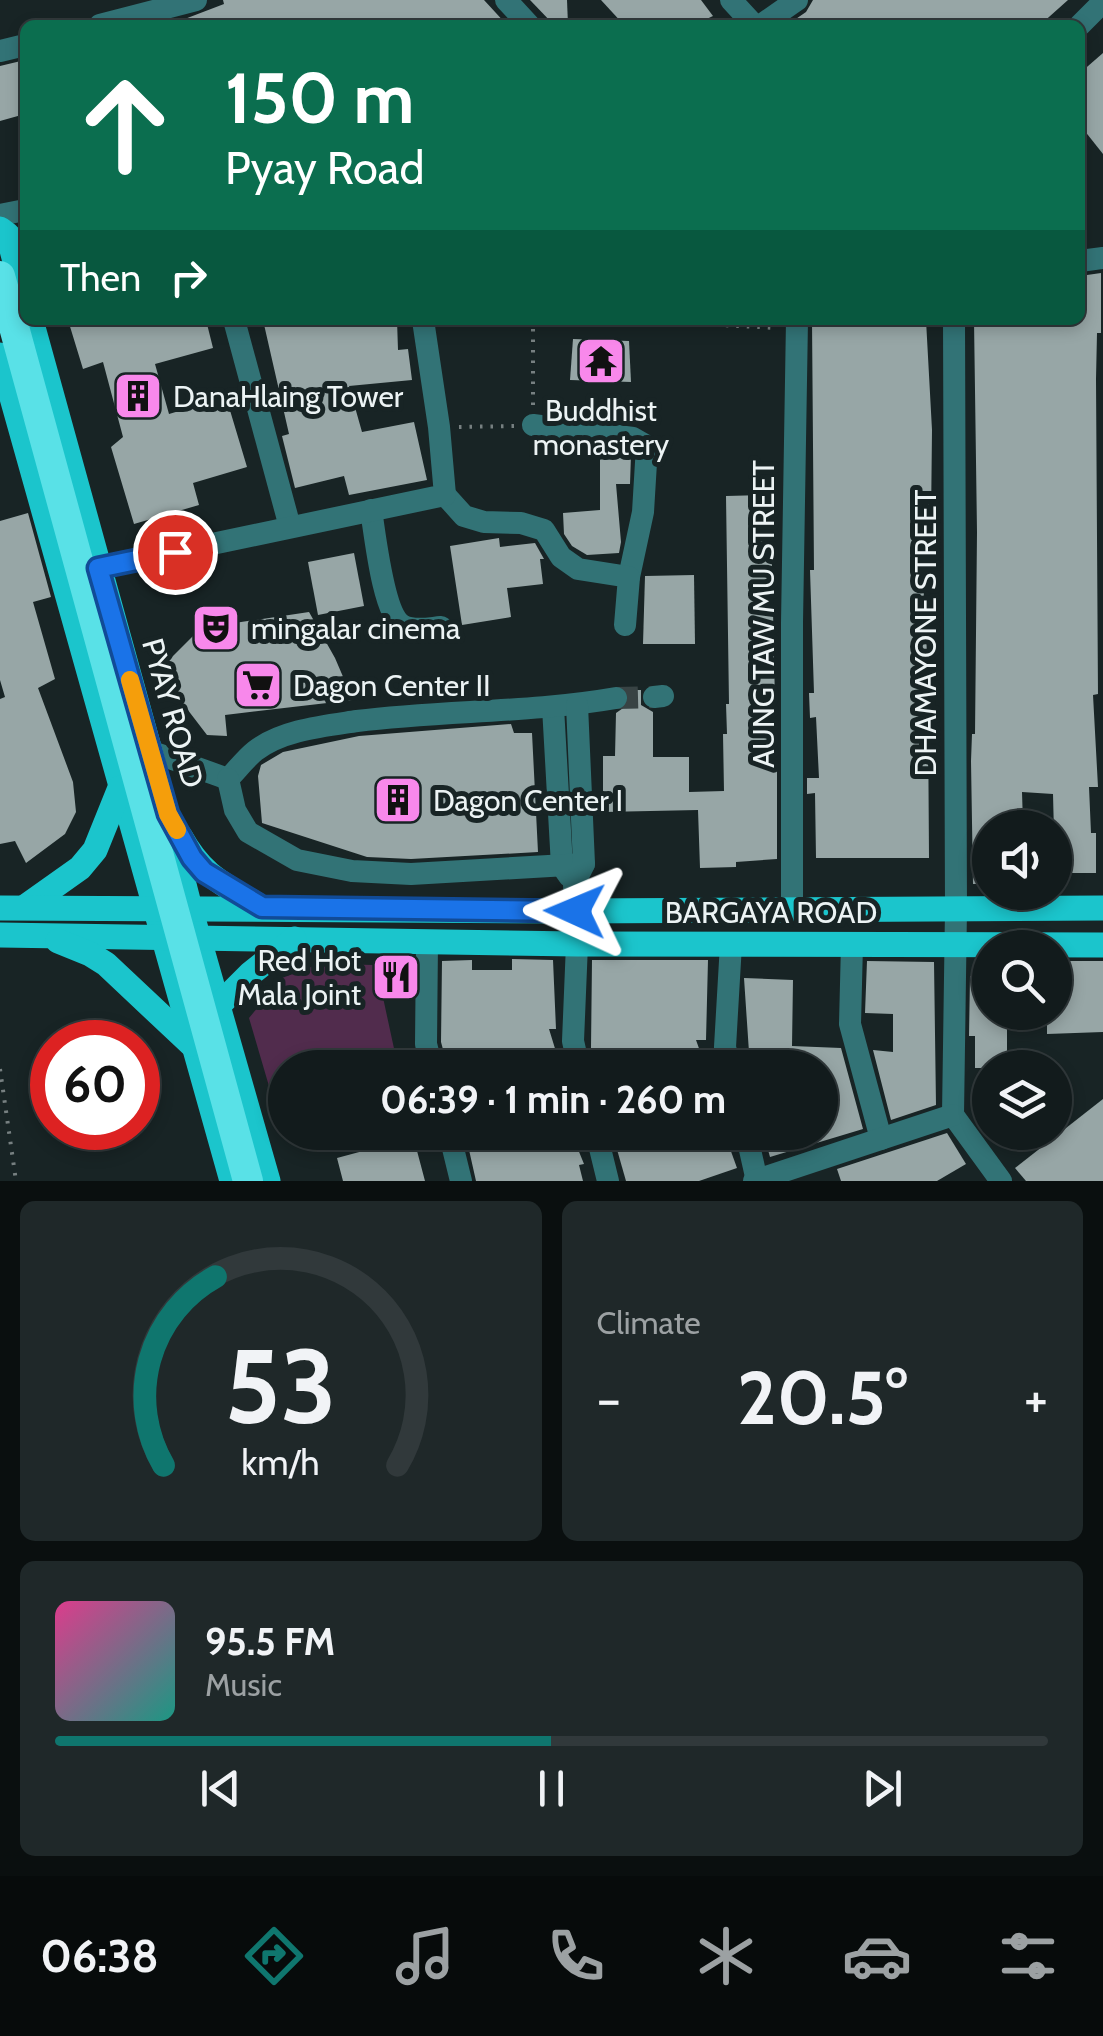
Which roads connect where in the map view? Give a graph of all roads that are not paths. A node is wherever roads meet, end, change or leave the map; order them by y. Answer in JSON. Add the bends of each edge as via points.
{"nodes":[{"id":1,"x":196,"y":0,"type":"edge"},
{"id":2,"x":506,"y":0,"type":"edge"},
{"id":3,"x":731,"y":0,"type":"edge"},
{"id":4,"x":797,"y":0,"type":"edge"},
{"id":5,"x":1103,"y":2,"type":"edge"},
{"id":6,"x":119,"y":20,"type":"edge"},
{"id":7,"x":524,"y":20,"type":"edge"},
{"id":8,"x":752,"y":20,"type":"edge"},
{"id":9,"x":765,"y":20,"type":"edge"},
{"id":10,"x":1085,"y":20,"type":"edge"},
{"id":11,"x":0,"y":229,"type":"edge"},
{"id":12,"x":0,"y":276,"type":"edge"},
{"id":13,"x":20,"y":280,"type":"edge"},
{"id":14,"x":32,"y":325,"type":"edge"},
{"id":15,"x":235,"y":325,"type":"edge"},
{"id":16,"x":424,"y":325,"type":"edge"},
{"id":17,"x":797,"y":325,"type":"edge"},
{"id":18,"x":954,"y":325,"type":"edge"},
{"id":19,"x":0,"y":355,"type":"edge"},
{"id":20,"x":534,"y":425,"type":"road end"},
{"id":21,"x":10,"y":430,"type":"edge"},
{"id":22,"x":445,"y":494,"type":"junction"},
{"id":23,"x":371,"y":510,"type":"junction"},
{"id":24,"x":290,"y":527,"type":"junction"},
{"id":25,"x":98,"y":568,"type":"junction"},
{"id":26,"x":629,"y":577,"type":"junction"},
{"id":27,"x":625,"y":625,"type":"dead end"},
{"id":28,"x":442,"y":627,"type":"dead end"},
{"id":29,"x":616,"y":698,"type":"tunnel mouth"},
{"id":30,"x":577,"y":704,"type":"junction"},
{"id":31,"x":553,"y":707,"type":"junction"},
{"id":32,"x":150,"y":751,"type":"junction"},
{"id":33,"x":228,"y":779,"type":"junction"},
{"id":34,"x":120,"y":788,"type":"junction"},
{"id":35,"x":168,"y":814,"type":"junction"},
{"id":36,"x":573,"y":871,"type":"junction"},
{"id":37,"x":12,"y":907,"type":"edge"},
{"id":38,"x":262,"y":907,"type":"junction"},
{"id":39,"x":153,"y":908,"type":"junction"},
{"id":40,"x":190,"y":908,"type":"junction"},
{"id":41,"x":1103,"y":908,"type":"edge"},
{"id":42,"x":792,"y":909,"type":"junction"},
{"id":43,"x":956,"y":909,"type":"junction"},
{"id":44,"x":575,"y":911,"type":"junction"},
{"id":45,"x":39,"y":934,"type":"junction"},
{"id":46,"x":0,"y":935,"type":"edge"},
{"id":47,"x":161,"y":938,"type":"junction"},
{"id":48,"x":200,"y":938,"type":"junction"},
{"id":49,"x":294,"y":939,"type":"junction"},
{"id":50,"x":427,"y":942,"type":"junction"},
{"id":51,"x":576,"y":944,"type":"junction"},
{"id":52,"x":731,"y":944,"type":"junction"},
{"id":53,"x":852,"y":944,"type":"junction"},
{"id":54,"x":956,"y":945,"type":"junction"},
{"id":55,"x":1103,"y":945,"type":"edge"},
{"id":56,"x":220,"y":1004,"type":"junction"},
{"id":57,"x":194,"y":1047,"type":"junction"},
{"id":58,"x":428,"y":1050,"type":"edge"},
{"id":59,"x":574,"y":1050,"type":"edge"},
{"id":60,"x":726,"y":1050,"type":"edge"},
{"id":61,"x":954,"y":1115,"type":"junction"},
{"id":62,"x":881,"y":1138,"type":"junction"},
{"id":63,"x":453,"y":1150,"type":"edge"},
{"id":64,"x":600,"y":1150,"type":"edge"},
{"id":65,"x":750,"y":1150,"type":"edge"},
{"id":66,"x":232,"y":1181,"type":"edge"},
{"id":67,"x":248,"y":1181,"type":"edge"},
{"id":68,"x":268,"y":1181,"type":"edge"},
{"id":69,"x":461,"y":1181,"type":"edge"},
{"id":70,"x":608,"y":1181,"type":"edge"},
{"id":71,"x":756,"y":1181,"type":"edge"},
{"id":72,"x":1001,"y":1181,"type":"edge"}],
"edges":[{"from":1,"to":6,"type":"street"},
{"from":2,"to":7,"type":"street"},
{"from":3,"to":8,"type":"street"},
{"from":4,"to":9,"type":"street"},
{"from":5,"to":10,"type":"street"},
{"from":11,"to":13,"type":"main road"},
{"from":12,"to":67,"type":"highway","bridge":true},
{"from":14,"to":25,"type":"main road","name":"PYAY ROAD"},
{"from":15,"to":24,"type":"street"},
{"from":16,"to":22,"type":"street"},
{"from":17,"to":42,"type":"street","name":"AUNG TAW MU STREET"},
{"from":18,"to":43,"type":"street","name":"DHAMAYONE STREET"},
{"from":19,"to":21,"type":"main road"},
{"from":20,"to":26,"type":"street","via":[[633,438],[647,446],[643,512]]},
{"from":21,"to":34,"type":"main road"},
{"from":22,"to":23,"type":"street"},
{"from":22,"to":26,"type":"street","via":[[464,516],[544,530],[578,569]]},
{"from":23,"to":24,"type":"street"},
{"from":23,"to":28,"type":"street","via":[[390,609],[400,624]]},
{"from":24,"to":25,"type":"street"},
{"from":25,"to":32,"type":"main road","name":"PYAY ROAD"},
{"from":26,"to":27,"type":"street"},
{"from":29,"to":30,"type":"street"},
{"from":30,"to":31,"type":"street"},
{"from":30,"to":36,"type":"street"},
{"from":31,"to":33,"type":"street","via":[[412,714],[290,734],[256,750]]},
{"from":31,"to":36,"type":"street"},
{"from":32,"to":33,"type":"street"},
{"from":32,"to":35,"type":"main road","name":"PYAY ROAD"},
{"from":33,"to":36,"type":"street","via":[[248,832],[297,860],[412,874]]},
{"from":34,"to":37,"type":"main road","via":[[95,850],[80,868]]},
{"from":34,"to":39,"type":"main road"},
{"from":35,"to":38,"type":"main road","via":[[204,872]]},
{"from":35,"to":40,"type":"main road","name":"PYAY ROAD"},
{"from":36,"to":44,"type":"street"},
{"from":37,"to":39,"type":"main road"},
{"from":38,"to":40,"type":"main road"},
{"from":38,"to":44,"type":"main road"},
{"from":39,"to":40,"type":"main road"},
{"from":39,"to":47,"type":"main road"},
{"from":40,"to":48,"type":"main road","name":"PYAY ROAD"},
{"from":41,"to":43,"type":"main road"},
{"from":42,"to":43,"type":"main road"},
{"from":42,"to":44,"type":"main road"},
{"from":43,"to":54,"type":"street","name":"DHAMAYONE STREET"},
{"from":44,"to":51,"type":"main road"},
{"from":45,"to":46,"type":"main road","name":"BARGAYA ROAD"},
{"from":45,"to":47,"type":"main road","name":"BARGAYA ROAD"},
{"from":45,"to":57,"type":"main road","via":[[106,964]]},
{"from":47,"to":48,"type":"main road","name":"BARGAYA ROAD"},
{"from":47,"to":57,"type":"main road"},
{"from":48,"to":49,"type":"main road","name":"BARGAYA ROAD"},
{"from":48,"to":56,"type":"main road","name":"PYAY ROAD"},
{"from":49,"to":50,"type":"main road","name":"BARGAYA ROAD"},
{"from":49,"to":56,"type":"main road"},
{"from":50,"to":51,"type":"main road","name":"BARGAYA ROAD"},
{"from":50,"to":58,"type":"street"},
{"from":51,"to":52,"type":"main road","name":"BARGAYA ROAD"},
{"from":51,"to":59,"type":"street"},
{"from":52,"to":53,"type":"main road","name":"BARGAYA ROAD"},
{"from":52,"to":60,"type":"street"},
{"from":53,"to":54,"type":"main road","name":"BARGAYA ROAD"},
{"from":53,"to":62,"type":"street","via":[[850,1024]]},
{"from":54,"to":55,"type":"main road","name":"BARGAYA ROAD"},
{"from":54,"to":61,"type":"street","name":"DHAMAYONE STREET"},
{"from":56,"to":68,"type":"main road","name":"PYAY ROAD"},
{"from":57,"to":66,"type":"main road"},
{"from":61,"to":62,"type":"street"},
{"from":61,"to":72,"type":"street"},
{"from":62,"to":71,"type":"street"},
{"from":63,"to":69,"type":"street"},
{"from":64,"to":70,"type":"street"},
{"from":65,"to":71,"type":"street"}]}
